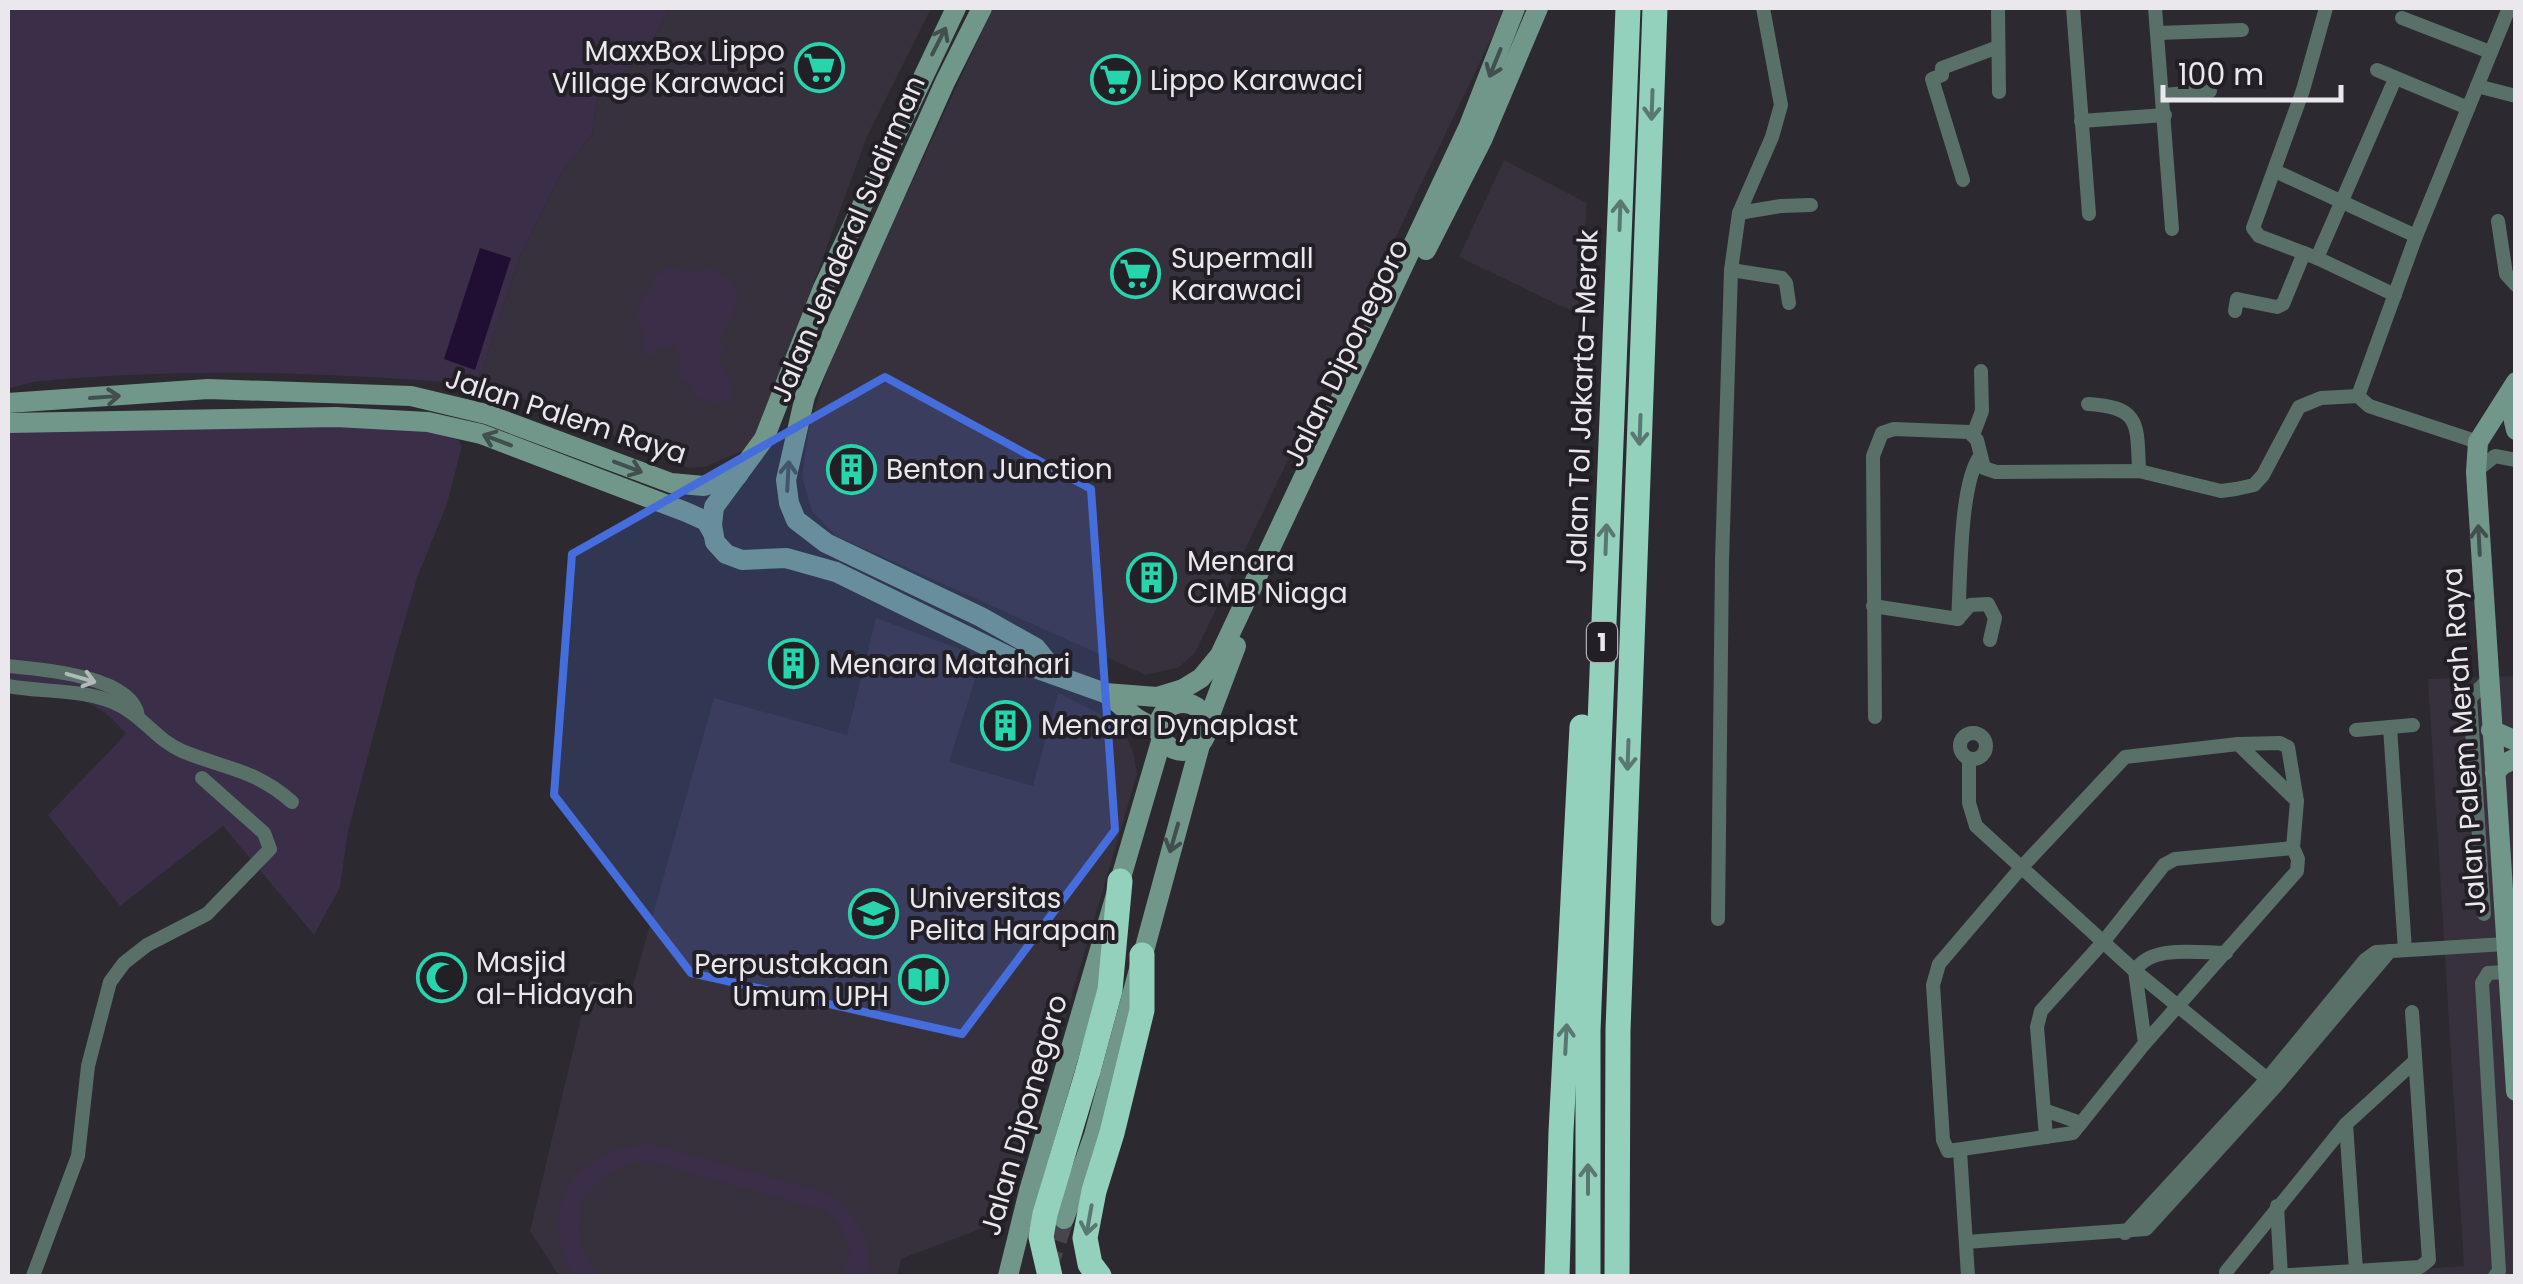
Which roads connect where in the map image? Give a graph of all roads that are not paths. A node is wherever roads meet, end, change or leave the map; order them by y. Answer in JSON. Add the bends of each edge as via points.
{"nodes":[{"id":1,"x":956,"y":8,"type":"edge"},
{"id":2,"x":982,"y":8,"type":"edge"},
{"id":3,"x":1515,"y":8,"type":"edge"},
{"id":4,"x":1538,"y":8,"type":"edge"},
{"id":5,"x":1628,"y":8,"type":"edge"},
{"id":6,"x":1655,"y":8,"type":"edge"},
{"id":7,"x":1763,"y":8,"type":"edge"},
{"id":8,"x":1998,"y":8,"type":"edge"},
{"id":9,"x":2072,"y":8,"type":"edge"},
{"id":10,"x":2156,"y":8,"type":"edge"},
{"id":11,"x":2326,"y":8,"type":"edge"},
{"id":12,"x":2509,"y":8,"type":"edge"},
{"id":13,"x":2402,"y":18,"type":"dead end"},
{"id":14,"x":2242,"y":30,"type":"dead end"},
{"id":15,"x":2158,"y":34,"type":"junction"},
{"id":16,"x":1998,"y":48,"type":"junction"},
{"id":17,"x":2490,"y":52,"type":"junction"},
{"id":18,"x":2376,"y":70,"type":"dead end"},
{"id":19,"x":2395,"y":79,"type":"junction"},
{"id":20,"x":946,"y":82,"type":"junction"},
{"id":21,"x":2476,"y":86,"type":"junction"},
{"id":22,"x":1999,"y":92,"type":"dead end"},
{"id":23,"x":2210,"y":92,"type":"dead end"},
{"id":24,"x":2163,"y":96,"type":"junction"},
{"id":25,"x":2516,"y":96,"type":"edge"},
{"id":26,"x":1498,"y":105,"type":"junction"},
{"id":27,"x":908,"y":108,"type":"junction"},
{"id":28,"x":2468,"y":108,"type":"junction"},
{"id":29,"x":2164,"y":115,"type":"junction"},
{"id":30,"x":2081,"y":121,"type":"junction"},
{"id":31,"x":1469,"y":126,"type":"junction"},
{"id":32,"x":2275,"y":170,"type":"junction"},
{"id":33,"x":1964,"y":180,"type":"dead end"},
{"id":34,"x":2341,"y":201,"type":"junction"},
{"id":35,"x":1811,"y":205,"type":"dead end"},
{"id":36,"x":1739,"y":213,"type":"junction"},
{"id":37,"x":2088,"y":214,"type":"dead end"},
{"id":38,"x":2498,"y":221,"type":"dead end"},
{"id":39,"x":2172,"y":229,"type":"dead end"},
{"id":40,"x":2416,"y":236,"type":"junction"},
{"id":41,"x":2311,"y":255,"type":"junction"},
{"id":42,"x":1731,"y":270,"type":"junction"},
{"id":43,"x":2516,"y":285,"type":"edge"},
{"id":44,"x":2394,"y":294,"type":"junction"},
{"id":45,"x":1788,"y":303,"type":"dead end"},
{"id":46,"x":2234,"y":311,"type":"dead end"},
{"id":47,"x":840,"y":318,"type":"junction"},
{"id":48,"x":794,"y":365,"type":"junction"},
{"id":49,"x":1981,"y":371,"type":"dead end"},
{"id":50,"x":1347,"y":385,"type":"junction"},
{"id":51,"x":2512,"y":388,"type":"edge"},
{"id":52,"x":2358,"y":396,"type":"junction"},
{"id":53,"x":8,"y":404,"type":"edge"},
{"id":54,"x":2088,"y":404,"type":"dead end"},
{"id":55,"x":8,"y":422,"type":"edge"},
{"id":56,"x":2516,"y":430,"type":"edge"},
{"id":57,"x":1973,"y":435,"type":"junction"},
{"id":58,"x":1336,"y":436,"type":"junction"},
{"id":59,"x":2478,"y":442,"type":"junction"},
{"id":60,"x":1980,"y":456,"type":"junction"},
{"id":61,"x":2516,"y":460,"type":"edge"},
{"id":62,"x":2139,"y":472,"type":"junction"},
{"id":63,"x":2476,"y":472,"type":"junction"},
{"id":64,"x":740,"y":474,"type":"junction"},
{"id":65,"x":668,"y":494,"type":"junction"},
{"id":66,"x":713,"y":533,"type":"junction"},
{"id":67,"x":826,"y":543,"type":"joint"},
{"id":68,"x":1604,"y":594,"type":"junction"},
{"id":69,"x":895,"y":600,"type":"junction"},
{"id":70,"x":949,"y":602,"type":"junction"},
{"id":71,"x":1873,"y":606,"type":"junction"},
{"id":72,"x":1958,"y":619,"type":"junction"},
{"id":73,"x":1990,"y":640,"type":"dead end"},
{"id":74,"x":1224,"y":646,"type":"junction"},
{"id":75,"x":8,"y":666,"type":"edge"},
{"id":76,"x":1058,"y":674,"type":"junction"},
{"id":77,"x":1222,"y":679,"type":"junction"},
{"id":78,"x":2487,"y":680,"type":"junction"},
{"id":79,"x":8,"y":686,"type":"edge"},
{"id":80,"x":1184,"y":689,"type":"joint"},
{"id":81,"x":1105,"y":693,"type":"junction"},
{"id":82,"x":138,"y":717,"type":"junction"},
{"id":83,"x":1875,"y":717,"type":"dead end"},
{"id":84,"x":1208,"y":723,"type":"junction"},
{"id":85,"x":2413,"y":725,"type":"dead end"},
{"id":86,"x":2390,"y":728,"type":"junction"},
{"id":87,"x":2356,"y":730,"type":"dead end"},
{"id":88,"x":2491,"y":730,"type":"junction"},
{"id":89,"x":1161,"y":735,"type":"junction"},
{"id":90,"x":2516,"y":741,"type":"edge"},
{"id":91,"x":1200,"y":744,"type":"junction"},
{"id":92,"x":2238,"y":744,"type":"junction"},
{"id":93,"x":1969,"y":758,"type":"dead end"},
{"id":94,"x":2516,"y":758,"type":"edge"},
{"id":95,"x":2494,"y":774,"type":"junction"},
{"id":96,"x":202,"y":778,"type":"dead end"},
{"id":97,"x":2297,"y":801,"type":"junction"},
{"id":98,"x":292,"y":802,"type":"dead end"},
{"id":99,"x":2488,"y":816,"type":"junction"},
{"id":100,"x":2293,"y":848,"type":"junction"},
{"id":101,"x":2020,"y":869,"type":"junction"},
{"id":102,"x":1120,"y":881,"type":"junction"},
{"id":103,"x":2492,"y":881,"type":"junction"},
{"id":104,"x":2484,"y":914,"type":"dead end"},
{"id":105,"x":1718,"y":920,"type":"dead end"},
{"id":106,"x":2104,"y":941,"type":"junction"},
{"id":107,"x":2505,"y":944,"type":"junction"},
{"id":108,"x":2397,"y":950,"type":"junction"},
{"id":109,"x":2226,"y":953,"type":"junction"},
{"id":110,"x":1142,"y":955,"type":"junction"},
{"id":111,"x":2135,"y":971,"type":"junction"},
{"id":112,"x":2507,"y":972,"type":"junction"},
{"id":113,"x":2179,"y":1007,"type":"junction"},
{"id":114,"x":2412,"y":1012,"type":"dead end"},
{"id":115,"x":2144,"y":1043,"type":"junction"},
{"id":116,"x":2414,"y":1062,"type":"junction"},
{"id":117,"x":2271,"y":1082,"type":"junction"},
{"id":118,"x":2516,"y":1091,"type":"edge"},
{"id":119,"x":2044,"y":1110,"type":"junction"},
{"id":120,"x":2081,"y":1124,"type":"junction"},
{"id":121,"x":2346,"y":1124,"type":"junction"},
{"id":122,"x":2046,"y":1137,"type":"junction"},
{"id":123,"x":1960,"y":1151,"type":"junction"},
{"id":124,"x":2277,"y":1206,"type":"junction"},
{"id":125,"x":1064,"y":1218,"type":"tunnel mouth"},
{"id":126,"x":1966,"y":1242,"type":"junction"},
{"id":127,"x":2356,"y":1270,"type":"junction"},
{"id":128,"x":33,"y":1276,"type":"edge"},
{"id":129,"x":1008,"y":1276,"type":"edge"},
{"id":130,"x":1050,"y":1276,"type":"edge"},
{"id":131,"x":1100,"y":1276,"type":"edge"},
{"id":132,"x":1557,"y":1276,"type":"edge"},
{"id":133,"x":1588,"y":1276,"type":"edge"},
{"id":134,"x":1617,"y":1276,"type":"edge"},
{"id":135,"x":1968,"y":1276,"type":"edge"},
{"id":136,"x":2226,"y":1276,"type":"edge"},
{"id":137,"x":2279,"y":1276,"type":"edge"},
{"id":138,"x":2495,"y":1276,"type":"edge"}],
"edges":[{"from":27,"to":1,"type":"street","name":"Jalan Jenderal Sudirman","one_way":true},
{"from":2,"to":20,"type":"street","name":"Jalan Jenderal Sudirman"},
{"from":3,"to":31,"type":"street","name":"Jalan Diponegoro","one_way":true},
{"from":4,"to":26,"type":"street","name":"Jalan Diponegoro"},
{"from":68,"to":5,"type":"highway","name":"Jalan Tol Jakarta–Merak","number":"1","one_way":true},
{"from":6,"to":134,"type":"highway","number":"1","one_way":true,"via":[[1619,1011]]},
{"from":7,"to":36,"type":"street","via":[[1781,105]]},
{"from":8,"to":16,"type":"street"},
{"from":9,"to":30,"type":"street"},
{"from":10,"to":15,"type":"street"},
{"from":11,"to":32,"type":"street"},
{"from":12,"to":17,"type":"street"},
{"from":13,"to":17,"type":"street"},
{"from":14,"to":15,"type":"street"},
{"from":15,"to":24,"type":"street"},
{"from":16,"to":22,"type":"street"},
{"from":16,"to":33,"type":"street","via":[[1942,68],[1932,80]]},
{"from":17,"to":21,"type":"street"},
{"from":18,"to":19,"type":"street"},
{"from":19,"to":28,"type":"street"},
{"from":19,"to":34,"type":"street"},
{"from":20,"to":27,"type":"street"},
{"from":20,"to":47,"type":"street","name":"Jalan Jenderal Sudirman"},
{"from":21,"to":25,"type":"street"},
{"from":21,"to":28,"type":"street"},
{"from":23,"to":24,"type":"street"},
{"from":24,"to":29,"type":"street"},
{"from":26,"to":31,"type":"street"},
{"from":26,"to":58,"type":"street","name":"Jalan Diponegoro"},
{"from":27,"to":48,"type":"street","name":"Jalan Jenderal Sudirman"},
{"from":28,"to":40,"type":"street"},
{"from":29,"to":30,"type":"street"},
{"from":29,"to":39,"type":"street"},
{"from":30,"to":37,"type":"street"},
{"from":31,"to":50,"type":"street","name":"Jalan Diponegoro"},
{"from":32,"to":34,"type":"street"},
{"from":32,"to":41,"type":"street","via":[[2256,232]]},
{"from":34,"to":40,"type":"street"},
{"from":34,"to":41,"type":"street"},
{"from":35,"to":36,"type":"street"},
{"from":36,"to":42,"type":"street"},
{"from":38,"to":43,"type":"street","via":[[2506,274]]},
{"from":40,"to":44,"type":"street"},
{"from":41,"to":44,"type":"street"},
{"from":41,"to":46,"type":"street","via":[[2283,304],[2238,299]]},
{"from":42,"to":45,"type":"street","via":[[1782,278]]},
{"from":42,"to":105,"type":"street"},
{"from":44,"to":52,"type":"street"},
{"from":47,"to":48,"type":"street"},
{"from":67,"to":47,"type":"street","name":"Jalan Jenderal Sudirman","one_way":true,"via":[[796,520],[786,480],[805,396]]},
{"from":48,"to":64,"type":"street","name":"Jalan Jenderal Sudirman","via":[[764,439]]},
{"from":49,"to":57,"type":"street","via":[[1982,412]]},
{"from":50,"to":58,"type":"street"},
{"from":50,"to":74,"type":"street","name":"Jalan Diponegoro"},
{"from":51,"to":56,"type":"street","name":"Jalan Palem Merah Raya"},
{"from":51,"to":59,"type":"street","name":"Jalan Palem Merah Raya"},
{"from":52,"to":59,"type":"street","via":[[2368,406]]},
{"from":52,"to":62,"type":"street","via":[[2299,407],[2254,485],[2221,491]]},
{"from":53,"to":65,"type":"street","name":"Jalan Palem Raya","one_way":true,"via":[[208,390],[411,396],[486,414]]},
{"from":54,"to":62,"type":"street","via":[[2115,406],[2130,417]]},
{"from":65,"to":55,"type":"street","name":"Jalan Palem Raya","one_way":true,"via":[[428,422]]},
{"from":57,"to":60,"type":"street"},
{"from":57,"to":71,"type":"street","via":[[1894,429],[1879,436],[1873,456]]},
{"from":58,"to":77,"type":"street","name":"Jalan Diponegoro"},
{"from":59,"to":63,"type":"street","name":"Jalan Palem Merah Raya"},
{"from":60,"to":62,"type":"street","via":[[1984,468],[1996,472]]},
{"from":60,"to":72,"type":"street","via":[[1964,508]]},
{"from":61,"to":63,"type":"street","via":[[2494,456]]},
{"from":78,"to":63,"type":"street","name":"Jalan Palem Merah Raya","one_way":true},
{"from":64,"to":65,"type":"street","name":"Jalan Palem Raya"},
{"from":64,"to":66,"type":"street","via":[[714,506]]},
{"from":65,"to":66,"type":"street","name":"Jalan Palem Raya"},
{"from":66,"to":69,"type":"street","name":"Jalan Palem Raya","via":[[731,557],[801,560]]},
{"from":67,"to":70,"type":"street","name":"Jalan Palem Raya"},
{"from":132,"to":68,"type":"highway","one_way":true,"via":[[1584,700]]},
{"from":133,"to":68,"type":"highway","name":"Jalan Tol Jakarta–Merak","number":"1","one_way":true,"via":[[1588,1030]]},
{"from":69,"to":70,"type":"street"},
{"from":69,"to":76,"type":"street","name":"Jalan Palem Raya"},
{"from":70,"to":76,"type":"street","name":"Jalan Palem Raya","via":[[1036,648]]},
{"from":71,"to":72,"type":"street"},
{"from":71,"to":83,"type":"street"},
{"from":72,"to":73,"type":"street","via":[[1970,605],[1988,604],[1995,618]]},
{"from":74,"to":77,"type":"street"},
{"from":74,"to":80,"type":"street","name":"Jalan Diponegoro"},
{"from":75,"to":82,"type":"street","one_way":true,"via":[[110,687],[132,700]]},
{"from":76,"to":81,"type":"street","name":"Jalan Palem Raya"},
{"from":77,"to":84,"type":"street","name":"Jalan Diponegoro"},
{"from":78,"to":88,"type":"street","name":"Jalan Palem Merah Raya"},
{"from":78,"to":99,"type":"street","via":[[2470,698]]},
{"from":79,"to":82,"type":"street","via":[[90,696]]},
{"from":80,"to":81,"type":"street","name":"Jalan Palem Raya","via":[[1157,697]]},
{"from":81,"to":89,"type":"street","name":"Jalan Palem Raya"},
{"from":82,"to":98,"type":"street","via":[[162,742],[258,776]]},
{"from":84,"to":89,"type":"street","via":[[1196,706],[1180,703],[1162,716]]},
{"from":84,"to":91,"type":"street"},
{"from":85,"to":86,"type":"street"},
{"from":86,"to":87,"type":"street"},
{"from":86,"to":108,"type":"street"},
{"from":88,"to":90,"type":"street"},
{"from":88,"to":95,"type":"street","name":"Jalan Palem Merah Raya"},
{"from":89,"to":91,"type":"street","via":[[1180,751]]},
{"from":89,"to":102,"type":"street","name":"Jalan Diponegoro"},
{"from":91,"to":110,"type":"street","one_way":true},
{"from":92,"to":97,"type":"street"},
{"from":92,"to":97,"type":"street","via":[[2288,748]]},
{"from":92,"to":101,"type":"street","via":[[2125,757]]},
{"from":93,"to":101,"type":"street","via":[[1972,818]]},
{"from":94,"to":95,"type":"street"},
{"from":95,"to":99,"type":"street","name":"Jalan Palem Merah Raya"},
{"from":96,"to":128,"type":"street","via":[[264,833],[270,850],[207,914],[147,945],[110,982],[88,1066],[78,1156]]},
{"from":97,"to":100,"type":"street"},
{"from":99,"to":103,"type":"street","name":"Jalan Palem Merah Raya"},
{"from":100,"to":106,"type":"street","via":[[2169,861]]},
{"from":100,"to":109,"type":"street","via":[[2297,870]]},
{"from":101,"to":106,"type":"street"},
{"from":101,"to":123,"type":"street","via":[[1934,973],[1943,1140],[1948,1151]]},
{"from":102,"to":129,"type":"street","name":"Jalan Diponegoro"},
{"from":102,"to":130,"type":"highway","bridge":true,"via":[[1110,990],[1045,1214],[1041,1237]]},
{"from":103,"to":104,"type":"street"},
{"from":103,"to":107,"type":"street","name":"Jalan Palem Merah Raya"},
{"from":106,"to":111,"type":"street"},
{"from":106,"to":119,"type":"street","via":[[2038,1019]]},
{"from":107,"to":108,"type":"street"},
{"from":107,"to":112,"type":"street","name":"Jalan Palem Merah Raya"},
{"from":108,"to":117,"type":"street","via":[[2365,960]]},
{"from":109,"to":111,"type":"street","via":[[2147,956]]},
{"from":109,"to":113,"type":"street"},
{"from":110,"to":125,"type":"street","via":[[1094,1135]]},
{"from":110,"to":131,"type":"highway","one_way":true,"via":[[1142,1010],[1085,1238]]},
{"from":111,"to":113,"type":"street"},
{"from":111,"to":115,"type":"street"},
{"from":112,"to":118,"type":"street","name":"Jalan Palem Merah Raya"},
{"from":112,"to":138,"type":"street","via":[[2488,974],[2482,982]]},
{"from":113,"to":115,"type":"street"},
{"from":113,"to":117,"type":"street"},
{"from":114,"to":116,"type":"street"},
{"from":115,"to":120,"type":"street"},
{"from":116,"to":121,"type":"street"},
{"from":116,"to":127,"type":"street","via":[[2429,1260],[2420,1267]]},
{"from":117,"to":126,"type":"street","via":[[2125,1233]]},
{"from":119,"to":120,"type":"street"},
{"from":119,"to":122,"type":"street"},
{"from":120,"to":122,"type":"street","via":[[2067,1135]]},
{"from":121,"to":124,"type":"street"},
{"from":121,"to":127,"type":"street"},
{"from":122,"to":123,"type":"street"},
{"from":123,"to":126,"type":"street"},
{"from":124,"to":136,"type":"street"},
{"from":124,"to":137,"type":"street"},
{"from":126,"to":135,"type":"street"},
{"from":127,"to":137,"type":"street"}]}
